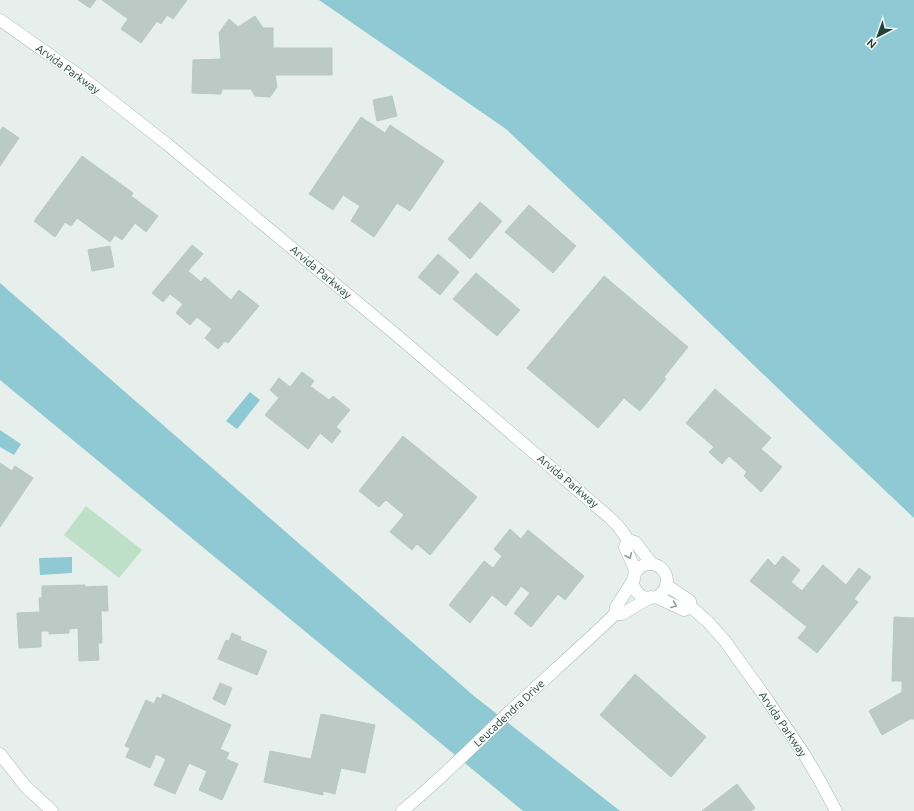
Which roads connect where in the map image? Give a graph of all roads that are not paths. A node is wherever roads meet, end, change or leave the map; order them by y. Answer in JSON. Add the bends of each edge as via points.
{"nodes":[{"id":1,"x":0,"y":20,"type":"edge"},
{"id":2,"x":628,"y":540,"type":"junction"},
{"id":3,"x":652,"y":564,"type":"junction"},
{"id":4,"x":635,"y":576,"type":"junction"},
{"id":5,"x":666,"y":585,"type":"junction"},
{"id":6,"x":654,"y":597,"type":"junction"},
{"id":7,"x":692,"y":608,"type":"junction"},
{"id":8,"x":615,"y":614,"type":"junction"},
{"id":9,"x":0,"y":754,"type":"edge"},
{"id":10,"x":52,"y":811,"type":"edge"},
{"id":11,"x":402,"y":811,"type":"edge"},
{"id":12,"x":836,"y":811,"type":"edge"}],
"edges":[{"from":1,"to":2,"type":"street","name":"Arvida Parkway","via":[[90,84],[179,154],[603,511]]},
{"from":2,"to":3,"type":"street","name":"Arvida Parkway","via":[[635,542]]},
{"from":2,"to":4,"type":"street","one_way":true,"via":[[625,547]]},
{"from":3,"to":4,"type":"street","via":[[641,567]]},
{"from":3,"to":5,"type":"street","name":"Arvida Parkway","via":[[664,572],[667,578]]},
{"from":4,"to":6,"type":"street","via":[[635,587],[639,593],[645,597]]},
{"from":4,"to":8,"type":"street","name":"Leucadendra Drive","via":[[616,607]]},
{"from":5,"to":6,"type":"street","via":[[662,592]]},
{"from":5,"to":7,"type":"street","name":"Arvida Parkway","via":[[690,601]]},
{"from":6,"to":7,"type":"street","one_way":true,"via":[[684,610]]},
{"from":6,"to":8,"type":"street","name":"Leucadendra Drive","via":[[622,614]]},
{"from":7,"to":12,"type":"street","name":"Arvida Parkway","via":[[718,632],[747,670],[804,754]]},
{"from":8,"to":11,"type":"street","name":"Leucadendra Drive"},
{"from":9,"to":10,"type":"street","via":[[26,787]]}]}
